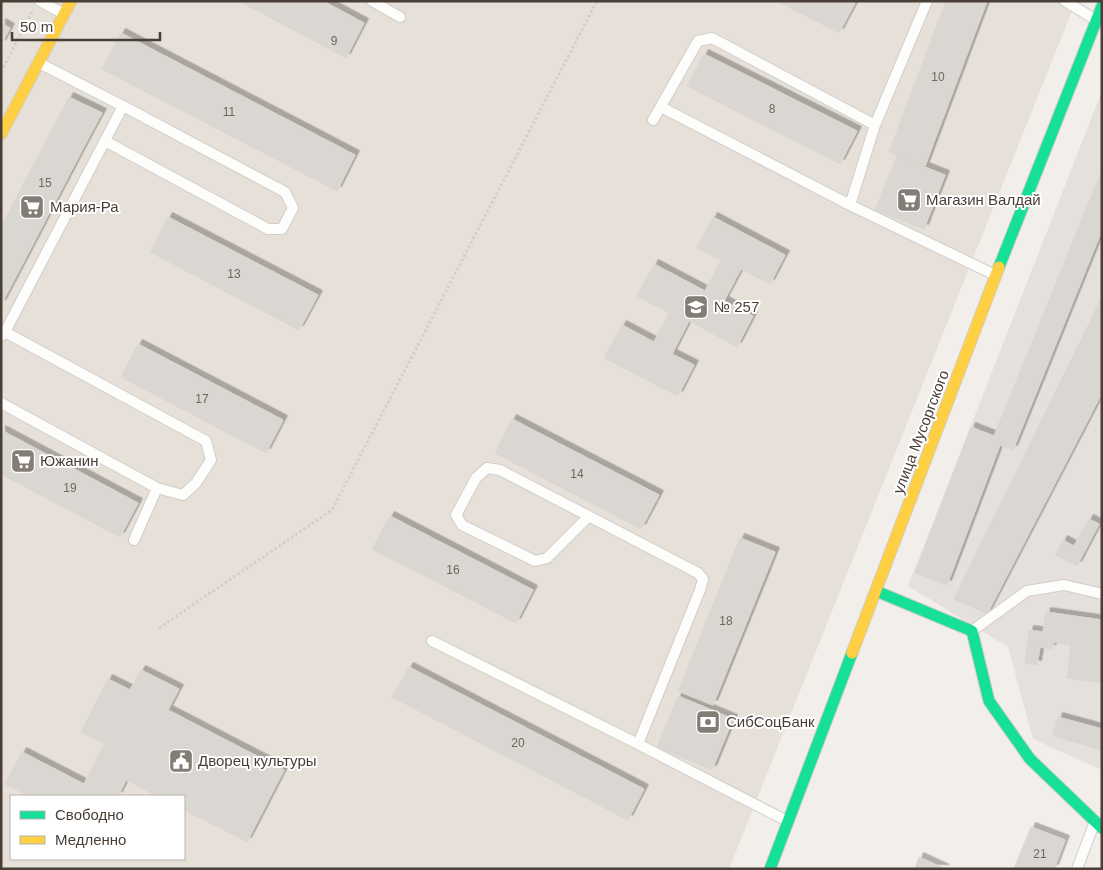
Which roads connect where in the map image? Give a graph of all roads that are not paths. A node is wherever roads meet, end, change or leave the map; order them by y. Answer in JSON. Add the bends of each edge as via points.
{"nodes":[{"id":1,"x":40,"y":1,"type":"edge"},
{"id":2,"x":71,"y":1,"type":"edge"},
{"id":3,"x":372,"y":1,"type":"edge"},
{"id":4,"x":927,"y":1,"type":"edge"},
{"id":5,"x":1065,"y":1,"type":"edge"},
{"id":6,"x":1102,"y":6,"type":"edge"},
{"id":7,"x":65,"y":14,"type":"junction"},
{"id":8,"x":400,"y":16,"type":"dead end"},
{"id":9,"x":1099,"y":21,"type":"edge"},
{"id":10,"x":39,"y":62,"type":"junction"},
{"id":11,"x":123,"y":106,"type":"junction"},
{"id":12,"x":660,"y":107,"type":"junction"},
{"id":13,"x":653,"y":120,"type":"dead end"},
{"id":14,"x":876,"y":125,"type":"junction"},
{"id":15,"x":1,"y":134,"type":"edge"},
{"id":16,"x":105,"y":141,"type":"junction"},
{"id":17,"x":850,"y":205,"type":"junction"},
{"id":18,"x":996,"y":275,"type":"junction"},
{"id":19,"x":3,"y":334,"type":"edge"},
{"id":20,"x":1,"y":403,"type":"edge"},
{"id":21,"x":157,"y":488,"type":"junction"},
{"id":22,"x":588,"y":516,"type":"junction"},
{"id":23,"x":134,"y":540,"type":"dead end"},
{"id":24,"x":876,"y":591,"type":"junction"},
{"id":25,"x":1102,"y":594,"type":"edge"},
{"id":26,"x":972,"y":631,"type":"junction"},
{"id":27,"x":432,"y":641,"type":"dead end"},
{"id":28,"x":638,"y":744,"type":"junction"},
{"id":29,"x":788,"y":822,"type":"junction"},
{"id":30,"x":1099,"y":824,"type":"edge"},
{"id":31,"x":770,"y":869,"type":"edge"},
{"id":32,"x":1076,"y":869,"type":"edge"}],
"edges":[{"from":1,"to":7,"type":"lane"},
{"from":2,"to":7,"type":"street"},
{"from":3,"to":8,"type":"lane"},
{"from":4,"to":14,"type":"lane"},
{"from":5,"to":9,"type":"lane"},
{"from":6,"to":9,"type":"street","name":"улица Мусоргского"},
{"from":7,"to":10,"type":"street"},
{"from":9,"to":18,"type":"street","name":"улица Мусоргского"},
{"from":10,"to":11,"type":"lane"},
{"from":10,"to":15,"type":"street"},
{"from":11,"to":16,"type":"lane"},
{"from":11,"to":16,"type":"lane","via":[[285,192],[293,208],[282,229],[268,229]]},
{"from":12,"to":13,"type":"lane"},
{"from":12,"to":14,"type":"lane","via":[[698,41],[712,38]]},
{"from":12,"to":17,"type":"lane"},
{"from":14,"to":17,"type":"lane"},
{"from":16,"to":19,"type":"lane"},
{"from":17,"to":18,"type":"lane"},
{"from":18,"to":24,"type":"street","name":"улица Мусоргского"},
{"from":19,"to":21,"type":"lane","via":[[206,441],[210,460],[196,483],[184,494]]},
{"from":20,"to":21,"type":"lane"},
{"from":21,"to":23,"type":"lane"},
{"from":22,"to":22,"type":"lane","via":[[500,470],[487,468],[476,478],[456,515],[462,525],[535,560],[547,558]]},
{"from":22,"to":28,"type":"lane","via":[[698,573],[703,580]]},
{"from":24,"to":26,"type":"street"},
{"from":24,"to":29,"type":"street","name":"улица Мусоргского"},
{"from":25,"to":26,"type":"lane","via":[[1064,585],[1027,591]]},
{"from":26,"to":30,"type":"street","via":[[989,701],[1030,759]]},
{"from":27,"to":28,"type":"lane"},
{"from":28,"to":29,"type":"lane"},
{"from":29,"to":31,"type":"street","name":"улица Мусоргского"},
{"from":30,"to":32,"type":"lane"}]}
